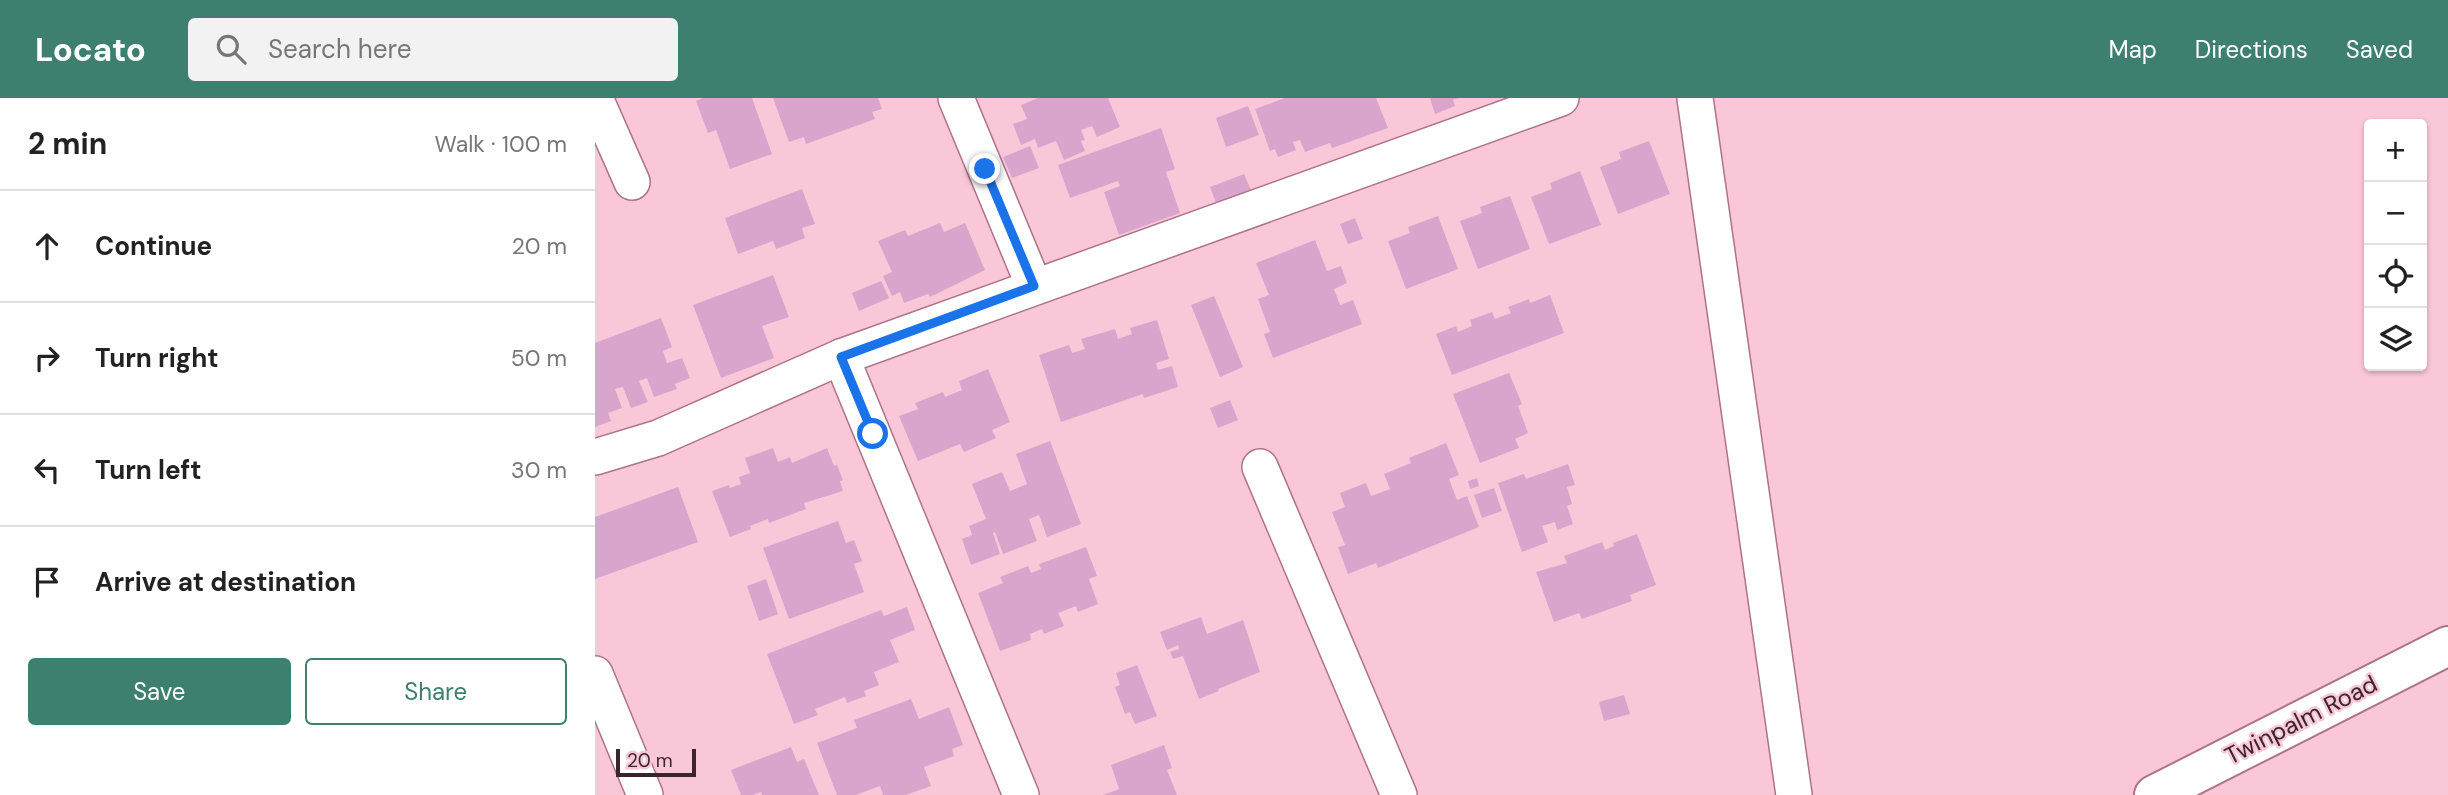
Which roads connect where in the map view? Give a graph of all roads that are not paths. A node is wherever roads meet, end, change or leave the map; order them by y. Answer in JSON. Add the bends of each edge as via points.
{"nodes":[{"id":1,"x":595,"y":98,"type":"edge"},
{"id":2,"x":956,"y":98,"type":"edge"},
{"id":3,"x":1561,"y":98,"type":"edge"},
{"id":4,"x":1695,"y":98,"type":"edge"},
{"id":5,"x":632,"y":182,"type":"dead end"},
{"id":6,"x":1034,"y":286,"type":"junction"},
{"id":7,"x":841,"y":357,"type":"junction"},
{"id":8,"x":595,"y":457,"type":"edge"},
{"id":9,"x":1260,"y":467,"type":"dead end"},
{"id":10,"x":2448,"y":646,"type":"edge"},
{"id":11,"x":595,"y":674,"type":"edge"},
{"id":12,"x":645,"y":795,"type":"edge"},
{"id":13,"x":1021,"y":795,"type":"edge"},
{"id":14,"x":1399,"y":795,"type":"edge"},
{"id":15,"x":1794,"y":795,"type":"edge"},
{"id":16,"x":2154,"y":795,"type":"edge"}],
"edges":[{"from":1,"to":5,"type":"street"},
{"from":2,"to":6,"type":"street"},
{"from":3,"to":6,"type":"street"},
{"from":4,"to":15,"type":"street"},
{"from":6,"to":7,"type":"street"},
{"from":7,"to":8,"type":"street","via":[[658,438]]},
{"from":7,"to":13,"type":"street"},
{"from":9,"to":14,"type":"street"},
{"from":10,"to":16,"type":"main road","name":"Twinpalm Road"},
{"from":11,"to":12,"type":"street"}]}
